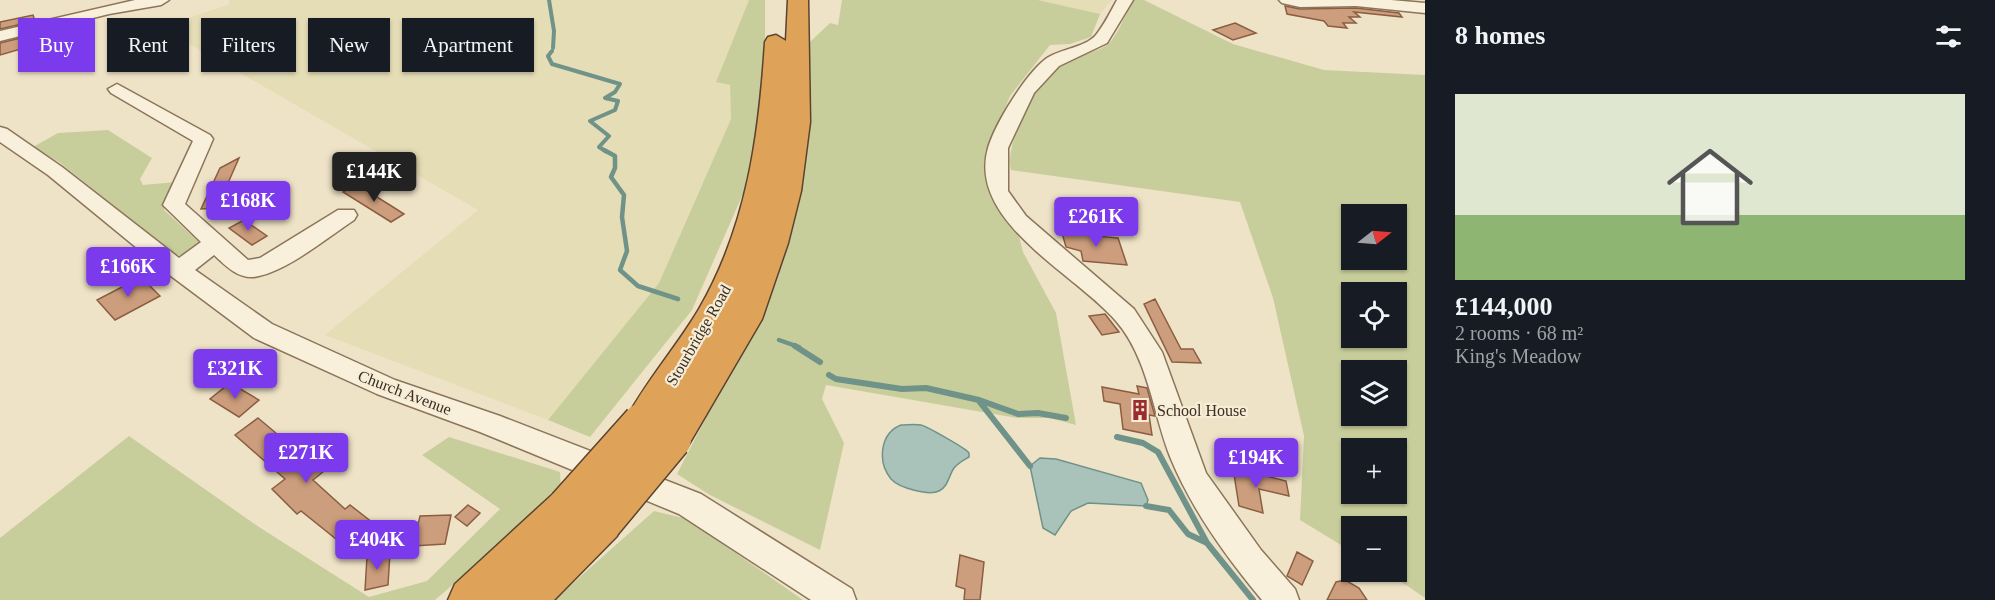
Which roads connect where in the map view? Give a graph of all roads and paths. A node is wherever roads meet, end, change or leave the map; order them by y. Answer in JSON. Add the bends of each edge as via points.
{"nodes":[{"id":1,"x":161,"y":0,"type":"edge"},
{"id":2,"x":778,"y":0,"type":"edge"},
{"id":3,"x":798,"y":0,"type":"edge"},
{"id":4,"x":1125,"y":0,"type":"edge"},
{"id":5,"x":1287,"y":0,"type":"edge"},
{"id":6,"x":1425,"y":8,"type":"edge"},
{"id":7,"x":0,"y":36,"type":"edge"},
{"id":8,"x":117,"y":89,"type":"dead end"},
{"id":9,"x":0,"y":133,"type":"edge"},
{"id":10,"x":346,"y":215,"type":"dead end"},
{"id":11,"x":214,"y":244,"type":"junction"},
{"id":12,"x":179,"y":270,"type":"junction"},
{"id":13,"x":657,"y":431,"type":"junction"},
{"id":14,"x":585,"y":515,"type":"junction"},
{"id":15,"x":471,"y":600,"type":"edge"},
{"id":16,"x":522,"y":600,"type":"edge"},
{"id":17,"x":840,"y":600,"type":"edge"},
{"id":18,"x":1282,"y":600,"type":"edge"}],
"edges":[{"from":1,"to":7,"type":"street"},
{"from":2,"to":13,"type":"highway","name":"Stourbridge Road","via":[[772,117],[762,188],[746,241],[714,315],[683,365]]},
{"from":3,"to":13,"type":"highway","name":"Stourbridge Road","via":[[796,122],[787,191],[773,243],[745,320]]},
{"from":4,"to":18,"type":"street","via":[[1101,40],[1053,62],[1026,91],[998,148],[998,191],[1018,221],[1125,315],[1149,352],[1196,483]]},
{"from":5,"to":6,"type":"street","via":[[1356,0]]},
{"from":8,"to":11,"type":"street","via":[[203,139],[174,205]]},
{"from":9,"to":12,"type":"street","name":"Church Avenue","via":[[55,171]]},
{"from":10,"to":11,"type":"street","via":[[268,264],[252,269],[240,266]]},
{"from":11,"to":12,"type":"street"},
{"from":12,"to":17,"type":"street","name":"Church Avenue","via":[[262,331],[386,387],[690,504]]},
{"from":13,"to":14,"type":"highway","name":"Stourbridge Road","bridge":true},
{"from":14,"to":15,"type":"highway","name":"Stourbridge Road"},
{"from":14,"to":16,"type":"highway","name":"Stourbridge Road"}]}
